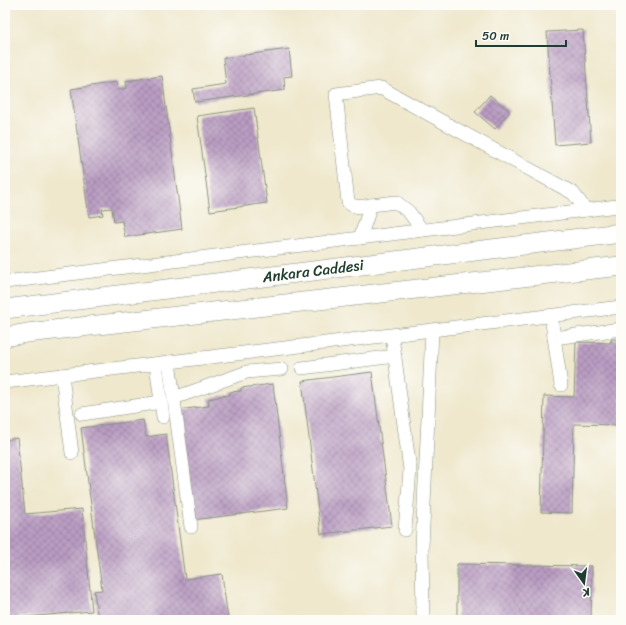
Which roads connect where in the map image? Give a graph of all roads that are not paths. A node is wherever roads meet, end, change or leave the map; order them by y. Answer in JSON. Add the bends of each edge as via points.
{"nodes":[{"id":1,"x":371,"y":205,"type":"junction"},
{"id":2,"x":621,"y":207,"type":"edge"},
{"id":3,"x":586,"y":210,"type":"junction"},
{"id":4,"x":422,"y":230,"type":"junction"},
{"id":5,"x":621,"y":233,"type":"edge"},
{"id":6,"x":360,"y":238,"type":"junction"},
{"id":7,"x":621,"y":266,"type":"edge"},
{"id":8,"x":5,"y":282,"type":"edge"},
{"id":9,"x":621,"y":307,"type":"edge"},
{"id":10,"x":5,"y":309,"type":"edge"},
{"id":11,"x":551,"y":316,"type":"junction"},
{"id":12,"x":621,"y":329,"type":"edge"},
{"id":13,"x":432,"y":331,"type":"junction"},
{"id":14,"x":392,"y":336,"type":"junction"},
{"id":15,"x":5,"y":337,"type":"edge"},
{"id":16,"x":554,"y":338,"type":"junction"},
{"id":17,"x":395,"y":356,"type":"junction"},
{"id":18,"x":169,"y":362,"type":"junction"},
{"id":19,"x":156,"y":364,"type":"junction"},
{"id":20,"x":302,"y":368,"type":"dead end"},
{"id":21,"x":282,"y":369,"type":"dead end"},
{"id":22,"x":62,"y":375,"type":"junction"},
{"id":23,"x":5,"y":382,"type":"edge"},
{"id":24,"x":561,"y":385,"type":"dead end"},
{"id":25,"x":174,"y":398,"type":"junction"},
{"id":26,"x":161,"y":402,"type":"junction"},
{"id":27,"x":82,"y":414,"type":"dead end"},
{"id":28,"x":163,"y":417,"type":"dead end"},
{"id":29,"x":72,"y":453,"type":"dead end"},
{"id":30,"x":191,"y":527,"type":"dead end"},
{"id":31,"x":405,"y":530,"type":"dead end"},
{"id":32,"x":423,"y":620,"type":"edge"}],
"edges":[{"from":1,"to":3,"type":"street","via":[[356,207],[348,202],[336,94],[381,88],[573,193]]},
{"from":1,"to":4,"type":"street","via":[[396,202],[409,212]]},
{"from":1,"to":6,"type":"street"},
{"from":2,"to":3,"type":"street"},
{"from":3,"to":4,"type":"street"},
{"from":4,"to":6,"type":"street"},
{"from":5,"to":10,"type":"highway","name":"Ankara Caddesi"},
{"from":6,"to":8,"type":"street"},
{"from":7,"to":15,"type":"highway","name":"Ankara Caddesi"},
{"from":9,"to":11,"type":"street"},
{"from":11,"to":13,"type":"street"},
{"from":11,"to":16,"type":"street"},
{"from":12,"to":16,"type":"street"},
{"from":13,"to":14,"type":"street"},
{"from":13,"to":32,"type":"street","via":[[422,547]]},
{"from":14,"to":17,"type":"street"},
{"from":14,"to":18,"type":"street"},
{"from":16,"to":24,"type":"street"},
{"from":17,"to":20,"type":"street"},
{"from":17,"to":31,"type":"street","via":[[410,470]]},
{"from":18,"to":19,"type":"street"},
{"from":18,"to":25,"type":"street"},
{"from":19,"to":22,"type":"street"},
{"from":19,"to":26,"type":"street"},
{"from":21,"to":25,"type":"street","via":[[247,372]]},
{"from":22,"to":23,"type":"street"},
{"from":22,"to":29,"type":"street"},
{"from":25,"to":30,"type":"street"},
{"from":26,"to":27,"type":"street"},
{"from":26,"to":28,"type":"street"}]}
